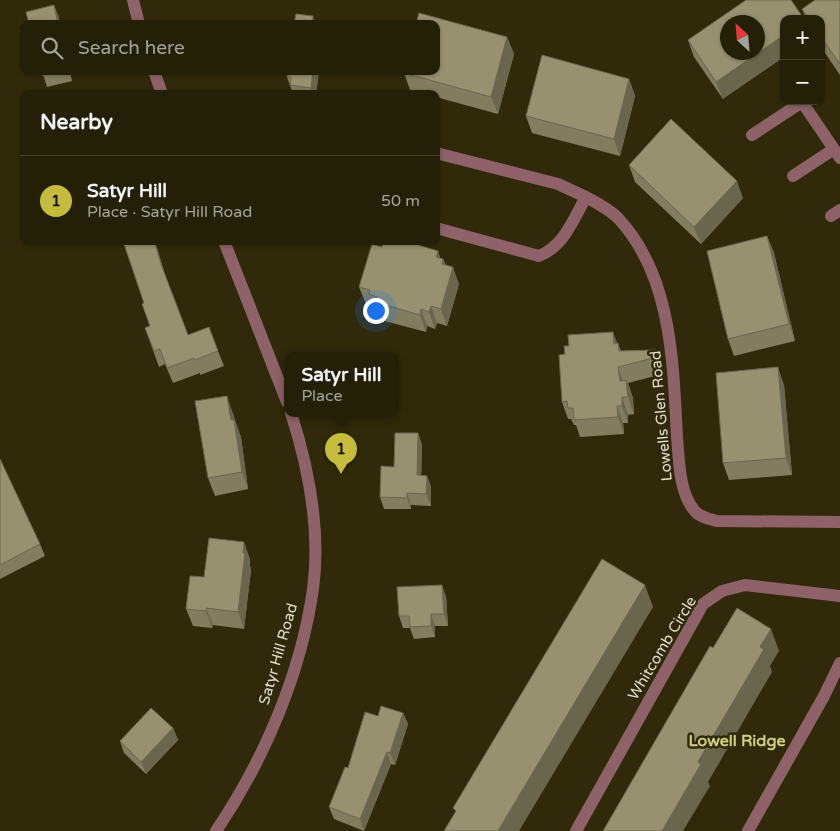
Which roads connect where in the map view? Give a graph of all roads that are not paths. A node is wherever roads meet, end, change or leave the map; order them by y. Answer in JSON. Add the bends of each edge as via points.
{"nodes":[{"id":1,"x":133,"y":0,"type":"edge"},
{"id":2,"x":138,"y":20,"type":"edge"},
{"id":3,"x":155,"y":75,"type":"edge"},
{"id":4,"x":161,"y":90,"type":"edge"},
{"id":5,"x":752,"y":135,"type":"dead end"},
{"id":6,"x":440,"y":154,"type":"edge"},
{"id":7,"x":837,"y":154,"type":"edge"},
{"id":8,"x":793,"y":176,"type":"dead end"},
{"id":9,"x":586,"y":197,"type":"junction"},
{"id":10,"x":440,"y":229,"type":"edge"},
{"id":11,"x":226,"y":245,"type":"edge"},
{"id":12,"x":284,"y":394,"type":"edge"},
{"id":13,"x":292,"y":417,"type":"edge"},
{"id":14,"x":840,"y":522,"type":"edge"},
{"id":15,"x":840,"y":596,"type":"edge"},
{"id":16,"x":840,"y":663,"type":"edge"},
{"id":17,"x":216,"y":831,"type":"edge"},
{"id":18,"x":576,"y":831,"type":"edge"},
{"id":19,"x":748,"y":831,"type":"edge"}],
"edges":[{"from":1,"to":2,"type":"street"},
{"from":3,"to":4,"type":"street"},
{"from":5,"to":7,"type":"street","via":[[802,102]]},
{"from":6,"to":9,"type":"street","name":"Lowells Glen Road","via":[[558,184]]},
{"from":7,"to":8,"type":"street"},
{"from":9,"to":10,"type":"street","via":[[562,240],[551,251],[539,256]]},
{"from":9,"to":14,"type":"street","name":"Lowells Glen Road","via":[[618,218],[646,259],[658,287],[672,358],[684,489],[695,512],[718,521]]},
{"from":11,"to":12,"type":"street"},
{"from":13,"to":17,"type":"street","name":"Satyr Hill Road","via":[[309,482],[313,519],[314,552],[306,625],[282,705],[252,771]]},
{"from":15,"to":18,"type":"street","name":"Whitcomb Circle","via":[[745,585],[722,591],[703,604]]},
{"from":16,"to":19,"type":"street"}]}
